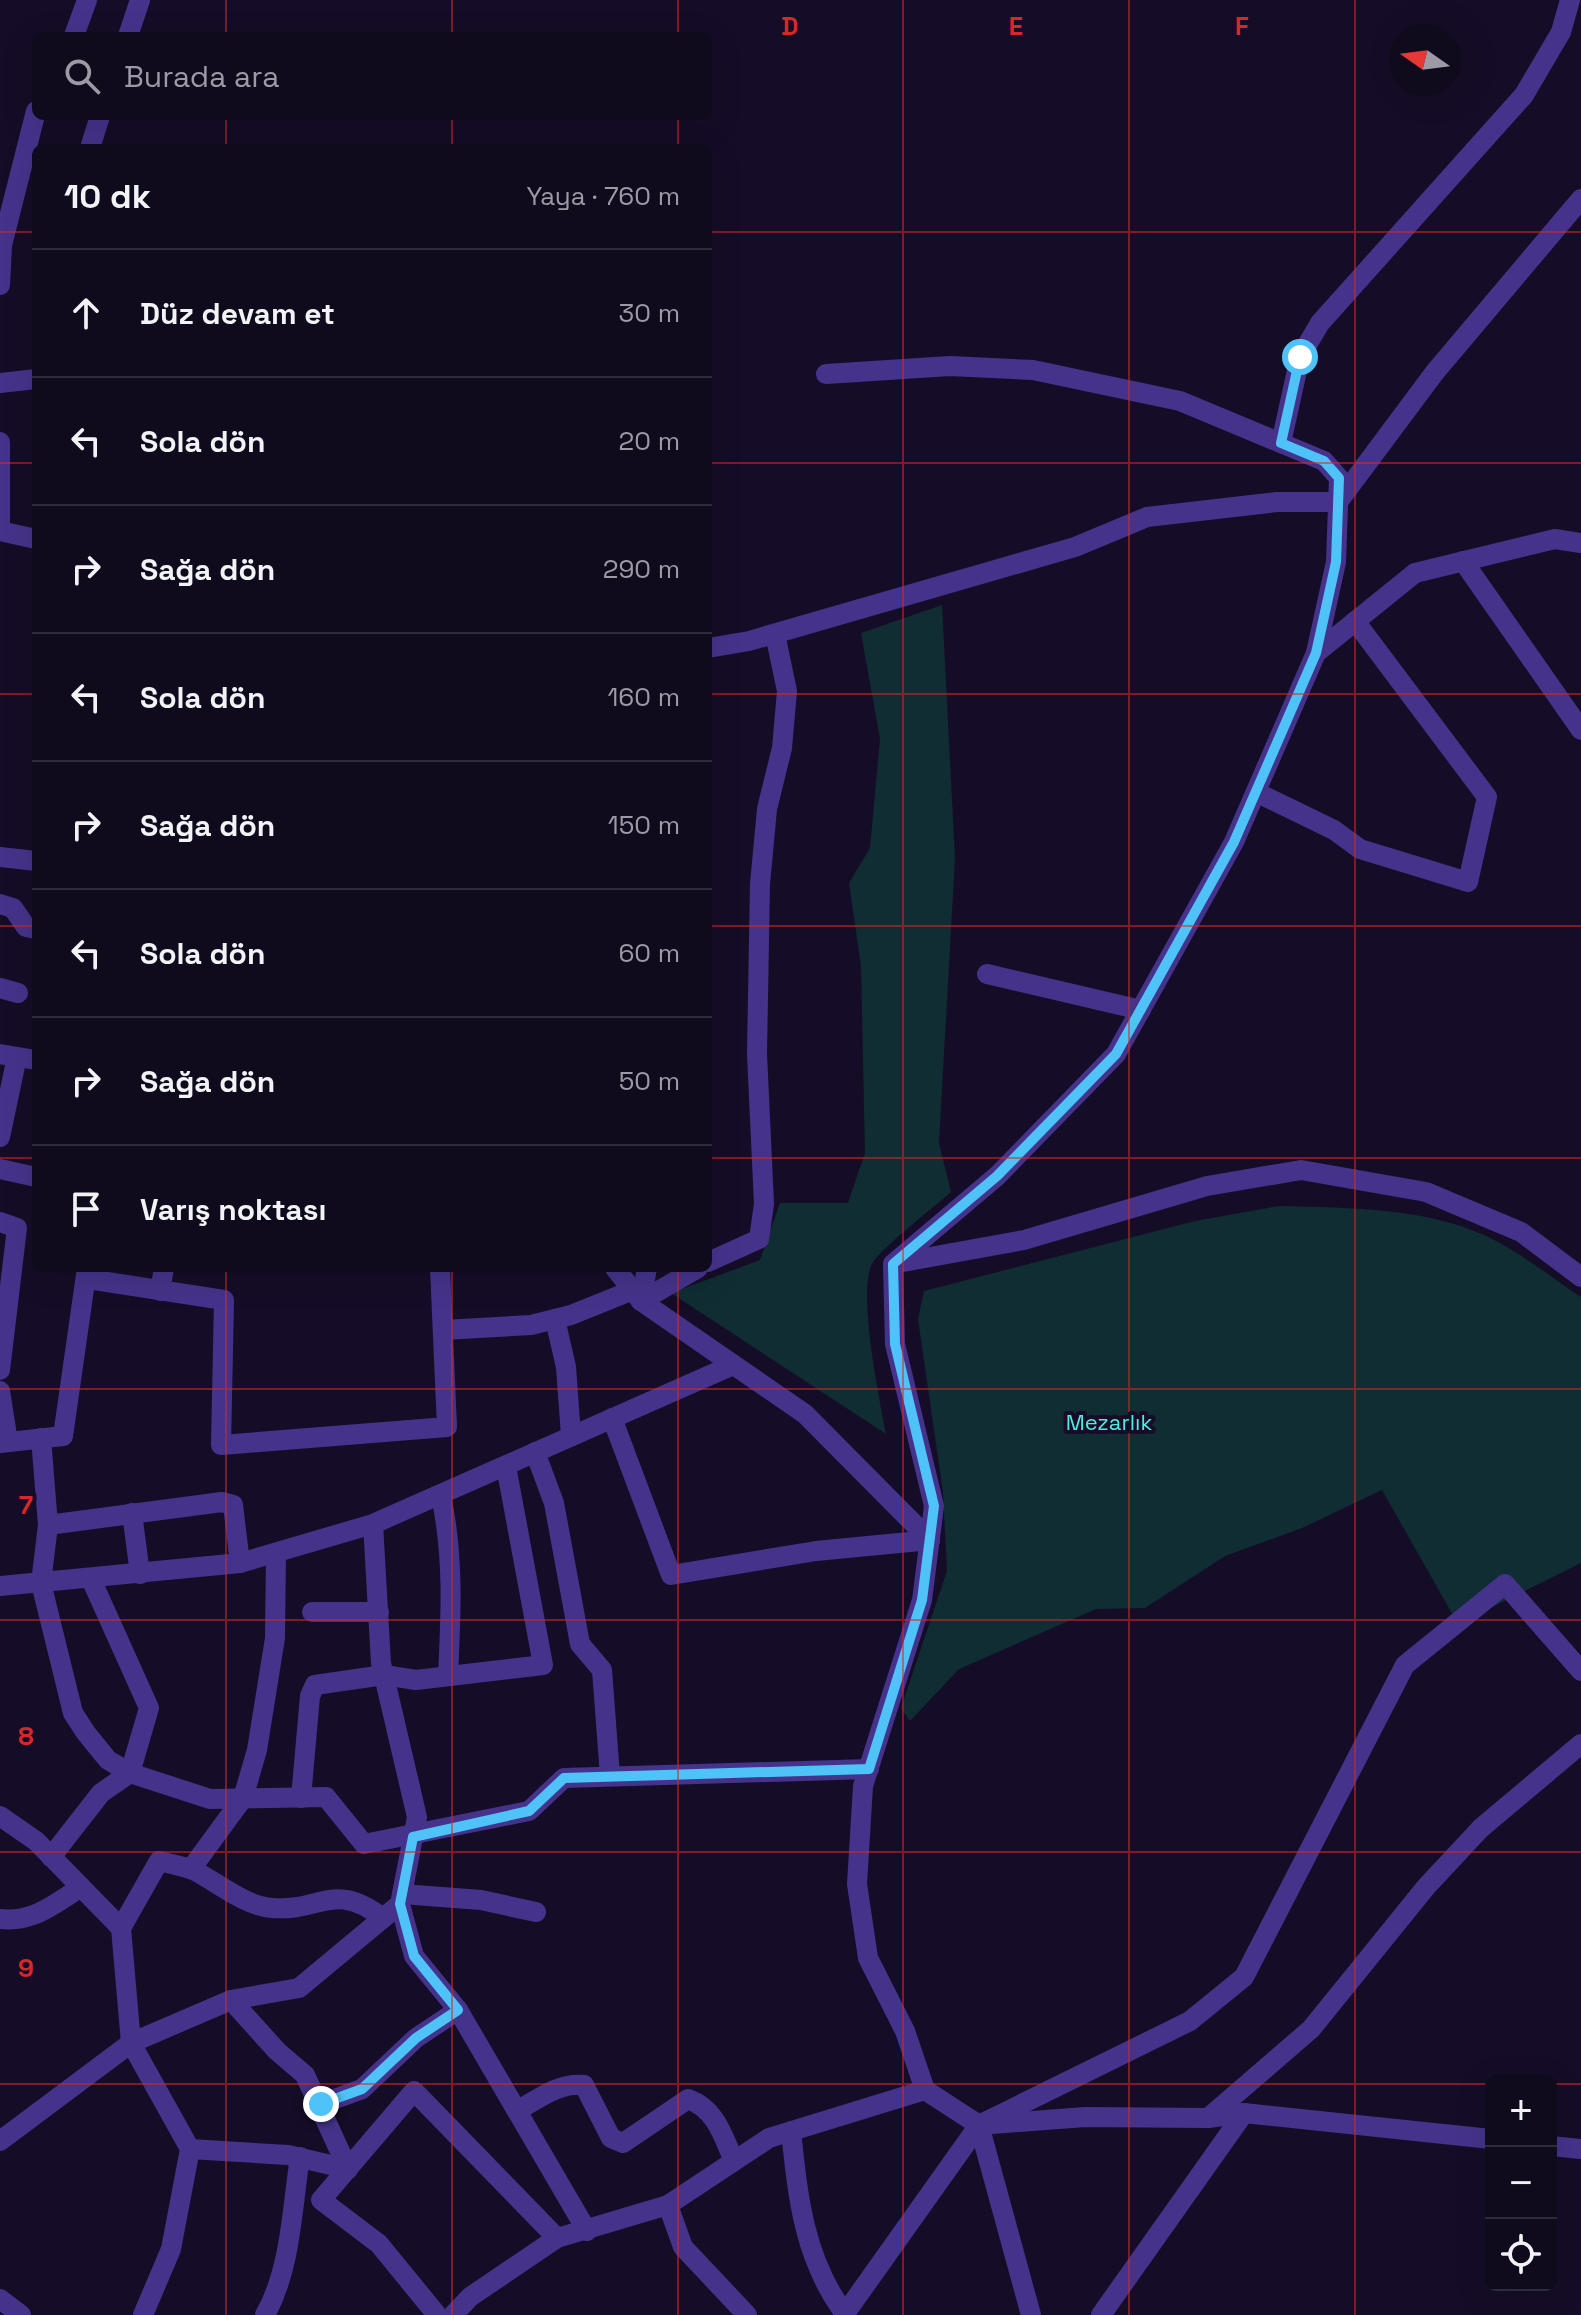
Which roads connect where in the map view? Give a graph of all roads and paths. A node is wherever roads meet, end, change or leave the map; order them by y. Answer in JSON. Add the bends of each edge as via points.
{"nodes":[{"id":1,"x":87,"y":0,"type":"edge"},
{"id":2,"x":140,"y":0,"type":"edge"},
{"id":3,"x":1570,"y":0,"type":"edge"},
{"id":4,"x":75,"y":32,"type":"edge"},
{"id":5,"x":129,"y":32,"type":"edge"},
{"id":6,"x":34,"y":120,"type":"edge"},
{"id":7,"x":99,"y":120,"type":"edge"},
{"id":8,"x":91,"y":144,"type":"edge"},
{"id":9,"x":1581,"y":199,"type":"edge"},
{"id":10,"x":0,"y":285,"type":"edge"},
{"id":11,"x":826,"y":374,"type":"dead end"},
{"id":12,"x":32,"y":379,"type":"edge"},
{"id":13,"x":0,"y":383,"type":"edge"},
{"id":14,"x":0,"y":442,"type":"edge"},
{"id":15,"x":1281,"y":443,"type":"junction"},
{"id":16,"x":1338,"y":502,"type":"junction"},
{"id":17,"x":0,"y":531,"type":"edge"},
{"id":18,"x":32,"y":538,"type":"edge"},
{"id":19,"x":1581,"y":543,"type":"edge"},
{"id":20,"x":1463,"y":561,"type":"junction"},
{"id":21,"x":1355,"y":621,"type":"junction"},
{"id":22,"x":775,"y":634,"type":"junction"},
{"id":23,"x":712,"y":647,"type":"edge"},
{"id":24,"x":1316,"y":653,"type":"junction"},
{"id":25,"x":1581,"y":730,"type":"edge"},
{"id":26,"x":1256,"y":792,"type":"junction"},
{"id":27,"x":0,"y":857,"type":"edge"},
{"id":28,"x":32,"y":861,"type":"edge"},
{"id":29,"x":0,"y":904,"type":"edge"},
{"id":30,"x":32,"y":928,"type":"edge"},
{"id":31,"x":987,"y":974,"type":"dead end"},
{"id":32,"x":1141,"y":1010,"type":"junction"},
{"id":33,"x":13,"y":1060,"type":"edge"},
{"id":34,"x":0,"y":1137,"type":"edge"},
{"id":35,"x":0,"y":1169,"type":"edge"},
{"id":36,"x":32,"y":1176,"type":"edge"},
{"id":37,"x":0,"y":1222,"type":"edge"},
{"id":38,"x":712,"y":1260,"type":"edge"},
{"id":39,"x":893,"y":1264,"type":"junction"},
{"id":40,"x":163,"y":1272,"type":"edge"},
{"id":41,"x":440,"y":1272,"type":"edge"},
{"id":42,"x":618,"y":1272,"type":"edge"},
{"id":43,"x":646,"y":1272,"type":"edge"},
{"id":44,"x":689,"y":1272,"type":"edge"},
{"id":45,"x":87,"y":1274,"type":"edge"},
{"id":46,"x":1581,"y":1277,"type":"edge"},
{"id":47,"x":160,"y":1291,"type":"junction"},
{"id":48,"x":637,"y":1296,"type":"junction"},
{"id":49,"x":555,"y":1319,"type":"junction"},
{"id":50,"x":443,"y":1330,"type":"junction"},
{"id":51,"x":733,"y":1365,"type":"junction"},
{"id":52,"x":0,"y":1370,"type":"edge"},
{"id":53,"x":0,"y":1391,"type":"edge"},
{"id":54,"x":612,"y":1418,"type":"junction"},
{"id":55,"x":571,"y":1436,"type":"junction"},
{"id":56,"x":41,"y":1438,"type":"junction"},
{"id":57,"x":4,"y":1442,"type":"edge"},
{"id":58,"x":535,"y":1452,"type":"junction"},
{"id":59,"x":506,"y":1466,"type":"junction"},
{"id":60,"x":441,"y":1496,"type":"junction"},
{"id":61,"x":132,"y":1513,"type":"junction"},
{"id":62,"x":373,"y":1524,"type":"junction"},
{"id":63,"x":48,"y":1525,"type":"junction"},
{"id":64,"x":930,"y":1540,"type":"junction"},
{"id":65,"x":276,"y":1553,"type":"junction"},
{"id":66,"x":240,"y":1563,"type":"junction"},
{"id":67,"x":140,"y":1574,"type":"junction"},
{"id":68,"x":91,"y":1579,"type":"junction"},
{"id":69,"x":41,"y":1583,"type":"junction"},
{"id":70,"x":0,"y":1586,"type":"edge"},
{"id":71,"x":312,"y":1612,"type":"dead end"},
{"id":72,"x":379,"y":1612,"type":"junction"},
{"id":73,"x":1581,"y":1671,"type":"edge"},
{"id":74,"x":384,"y":1675,"type":"junction"},
{"id":75,"x":448,"y":1676,"type":"junction"},
{"id":76,"x":1581,"y":1744,"type":"edge"},
{"id":77,"x":869,"y":1769,"type":"junction"},
{"id":78,"x":130,"y":1773,"type":"junction"},
{"id":79,"x":610,"y":1776,"type":"junction"},
{"id":80,"x":243,"y":1798,"type":"junction"},
{"id":81,"x":301,"y":1798,"type":"junction"},
{"id":82,"x":0,"y":1816,"type":"edge"},
{"id":83,"x":413,"y":1837,"type":"junction"},
{"id":84,"x":51,"y":1857,"type":"junction"},
{"id":85,"x":191,"y":1869,"type":"junction"},
{"id":86,"x":81,"y":1887,"type":"junction"},
{"id":87,"x":401,"y":1899,"type":"junction"},
{"id":88,"x":536,"y":1912,"type":"dead end"},
{"id":89,"x":383,"y":1918,"type":"junction"},
{"id":90,"x":0,"y":1919,"type":"edge"},
{"id":91,"x":121,"y":1928,"type":"junction"},
{"id":92,"x":231,"y":2000,"type":"junction"},
{"id":93,"x":458,"y":2010,"type":"junction"},
{"id":94,"x":131,"y":2043,"type":"junction"},
{"id":95,"x":925,"y":2090,"type":"junction"},
{"id":96,"x":321,"y":2104,"type":"junction"},
{"id":97,"x":517,"y":2111,"type":"junction"},
{"id":98,"x":1244,"y":2113,"type":"junction"},
{"id":99,"x":1208,"y":2118,"type":"junction"},
{"id":100,"x":979,"y":2125,"type":"junction"},
{"id":101,"x":791,"y":2131,"type":"junction"},
{"id":102,"x":1485,"y":2138,"type":"edge"},
{"id":103,"x":0,"y":2141,"type":"edge"},
{"id":104,"x":1557,"y":2147,"type":"edge"},
{"id":105,"x":190,"y":2149,"type":"junction"},
{"id":106,"x":1581,"y":2149,"type":"edge"},
{"id":107,"x":300,"y":2157,"type":"junction"},
{"id":108,"x":734,"y":2161,"type":"junction"},
{"id":109,"x":348,"y":2169,"type":"junction"},
{"id":110,"x":668,"y":2205,"type":"junction"},
{"id":111,"x":587,"y":2231,"type":"junction"},
{"id":112,"x":557,"y":2238,"type":"junction"},
{"id":113,"x":0,"y":2299,"type":"edge"},
{"id":114,"x":461,"y":2312,"type":"edge"},
{"id":115,"x":21,"y":2315,"type":"edge"},
{"id":116,"x":143,"y":2315,"type":"edge"},
{"id":117,"x":265,"y":2315,"type":"edge"},
{"id":118,"x":437,"y":2315,"type":"edge"},
{"id":119,"x":747,"y":2315,"type":"edge"},
{"id":120,"x":844,"y":2315,"type":"edge"},
{"id":121,"x":1031,"y":2315,"type":"edge"},
{"id":122,"x":1101,"y":2315,"type":"edge"}],
"edges":[{"from":1,"to":4,"type":"street"},
{"from":2,"to":5,"type":"street"},
{"from":3,"to":15,"type":"street","via":[[1561,32],[1524,95],[1320,323],[1300,357]]},
{"from":6,"to":10,"type":"street","via":[[2,245]]},
{"from":7,"to":8,"type":"street"},
{"from":9,"to":16,"type":"street","via":[[1435,372]]},
{"from":11,"to":15,"type":"street","via":[[950,366],[1033,370],[1180,401]]},
{"from":12,"to":13,"type":"street"},
{"from":14,"to":17,"type":"street"},
{"from":15,"to":16,"type":"street","via":[[1324,461],[1339,478]]},
{"from":16,"to":22,"type":"street","via":[[1277,502],[1147,517],[1075,547]]},
{"from":16,"to":24,"type":"street","via":[[1336,562]]},
{"from":17,"to":18,"type":"street"},
{"from":19,"to":20,"type":"street","via":[[1555,539]]},
{"from":20,"to":21,"type":"street","via":[[1415,573]]},
{"from":20,"to":25,"type":"street"},
{"from":21,"to":24,"type":"street"},
{"from":21,"to":26,"type":"street","via":[[1487,797],[1468,882],[1360,849],[1334,830]]},
{"from":22,"to":23,"type":"street"},
{"from":22,"to":38,"type":"street","via":[[787,691],[760,884],[757,1054],[764,1204],[759,1239]]},
{"from":24,"to":26,"type":"street"},
{"from":26,"to":32,"type":"street"},
{"from":27,"to":28,"type":"street"},
{"from":29,"to":30,"type":"street","via":[[13,908]]},
{"from":31,"to":32,"type":"street"},
{"from":32,"to":39,"type":"street","via":[[1116,1054],[1019,1154]]},
{"from":33,"to":34,"type":"street"},
{"from":35,"to":36,"type":"street"},
{"from":37,"to":52,"type":"street","via":[[17,1228]]},
{"from":39,"to":46,"type":"street","via":[[1024,1240],[1207,1186],[1301,1170],[1426,1192],[1521,1232]]},
{"from":39,"to":64,"type":"street","via":[[895,1344],[934,1506]]},
{"from":40,"to":47,"type":"street"},
{"from":41,"to":50,"type":"street"},
{"from":42,"to":48,"type":"street"},
{"from":43,"to":48,"type":"street"},
{"from":44,"to":48,"type":"street"},
{"from":45,"to":47,"type":"street"},
{"from":45,"to":56,"type":"street","via":[[63,1436]]},
{"from":47,"to":50,"type":"street","via":[[224,1300],[221,1445],[447,1427]]},
{"from":48,"to":49,"type":"street"},
{"from":48,"to":51,"type":"street"},
{"from":49,"to":50,"type":"street"},
{"from":49,"to":55,"type":"street","via":[[566,1367]]},
{"from":51,"to":54,"type":"street"},
{"from":51,"to":64,"type":"street","via":[[805,1414]]},
{"from":53,"to":57,"type":"street"},
{"from":54,"to":55,"type":"street"},
{"from":54,"to":64,"type":"street","via":[[671,1575],[816,1551]]},
{"from":55,"to":58,"type":"street"},
{"from":56,"to":57,"type":"street"},
{"from":56,"to":63,"type":"street"},
{"from":58,"to":59,"type":"street"},
{"from":58,"to":79,"type":"street","via":[[554,1503],[580,1644],[602,1670]]},
{"from":59,"to":60,"type":"street"},
{"from":59,"to":75,"type":"street","via":[[543,1665]]},
{"from":60,"to":62,"type":"street"},
{"from":60,"to":75,"type":"street","via":[[451,1573]]},
{"from":61,"to":63,"type":"street"},
{"from":61,"to":66,"type":"street","via":[[233,1505]]},
{"from":61,"to":67,"type":"street"},
{"from":62,"to":65,"type":"street"},
{"from":62,"to":72,"type":"street"},
{"from":63,"to":69,"type":"street"},
{"from":64,"to":77,"type":"street","via":[[922,1600]]},
{"from":65,"to":66,"type":"street"},
{"from":65,"to":80,"type":"street","via":[[275,1638],[257,1750]]},
{"from":66,"to":67,"type":"street"},
{"from":67,"to":68,"type":"street"},
{"from":68,"to":69,"type":"street"},
{"from":68,"to":78,"type":"street","via":[[149,1708]]},
{"from":69,"to":70,"type":"street"},
{"from":69,"to":78,"type":"street","via":[[73,1713],[108,1760]]},
{"from":71,"to":72,"type":"street"},
{"from":72,"to":74,"type":"street"},
{"from":73,"to":100,"type":"street","via":[[1505,1584],[1405,1665],[1244,1977],[1190,2021]]},
{"from":74,"to":75,"type":"street","via":[[416,1680]]},
{"from":74,"to":81,"type":"street","via":[[315,1685],[306,1723]]},
{"from":74,"to":83,"type":"street","via":[[417,1817]]},
{"from":76,"to":99,"type":"street","via":[[1481,1828],[1311,2029]]},
{"from":77,"to":79,"type":"street"},
{"from":77,"to":95,"type":"street","via":[[863,1786],[857,1884],[868,1958],[905,2031]]},
{"from":78,"to":80,"type":"street","via":[[210,1799]]},
{"from":78,"to":84,"type":"street","via":[[101,1793]]},
{"from":79,"to":83,"type":"street","via":[[564,1778],[529,1811]]},
{"from":80,"to":81,"type":"street"},
{"from":80,"to":85,"type":"street"},
{"from":81,"to":83,"type":"street","via":[[326,1797],[364,1844]]},
{"from":82,"to":84,"type":"street"},
{"from":83,"to":87,"type":"street"},
{"from":84,"to":86,"type":"street"},
{"from":85,"to":89,"type":"street","via":[[272,1908],[335,1897],[362,1902]]},
{"from":85,"to":91,"type":"street","via":[[159,1861]]},
{"from":86,"to":90,"type":"street","via":[[43,1912],[18,1921]]},
{"from":86,"to":91,"type":"street"},
{"from":87,"to":88,"type":"street","via":[[481,1900]]},
{"from":87,"to":89,"type":"street"},
{"from":87,"to":93,"type":"street","via":[[414,1956]]},
{"from":89,"to":92,"type":"street","via":[[299,1988]]},
{"from":91,"to":94,"type":"street"},
{"from":92,"to":94,"type":"street"},
{"from":92,"to":96,"type":"street","via":[[305,2075]]},
{"from":93,"to":96,"type":"street","via":[[416,2038],[362,2089]]},
{"from":93,"to":97,"type":"street"},
{"from":94,"to":103,"type":"street"},
{"from":94,"to":105,"type":"street"},
{"from":95,"to":100,"type":"street"},
{"from":95,"to":101,"type":"street"},
{"from":96,"to":109,"type":"street"},
{"from":97,"to":108,"type":"street","via":[[549,2092],[584,2085],[611,2138],[623,2143],[688,2099],[714,2117]]},
{"from":97,"to":111,"type":"street"},
{"from":98,"to":99,"type":"street"},
{"from":98,"to":102,"type":"street"},
{"from":98,"to":122,"type":"street"},
{"from":99,"to":100,"type":"street","via":[[1085,2117]]},
{"from":100,"to":120,"type":"street"},
{"from":100,"to":121,"type":"street"},
{"from":101,"to":108,"type":"street","via":[[769,2138]]},
{"from":101,"to":120,"type":"street","via":[[799,2209],[812,2257]]},
{"from":104,"to":106,"type":"street"},
{"from":105,"to":107,"type":"street"},
{"from":105,"to":116,"type":"street","via":[[171,2249]]},
{"from":107,"to":109,"type":"street"},
{"from":107,"to":117,"type":"street","via":[[278,2284]]},
{"from":108,"to":110,"type":"street"},
{"from":109,"to":112,"type":"street","via":[[414,2091]]},
{"from":109,"to":118,"type":"street","via":[[321,2200],[379,2244]]},
{"from":110,"to":111,"type":"street"},
{"from":110,"to":119,"type":"street","via":[[683,2247]]},
{"from":111,"to":112,"type":"street"},
{"from":112,"to":114,"type":"street"},
{"from":113,"to":115,"type":"street"}]}
